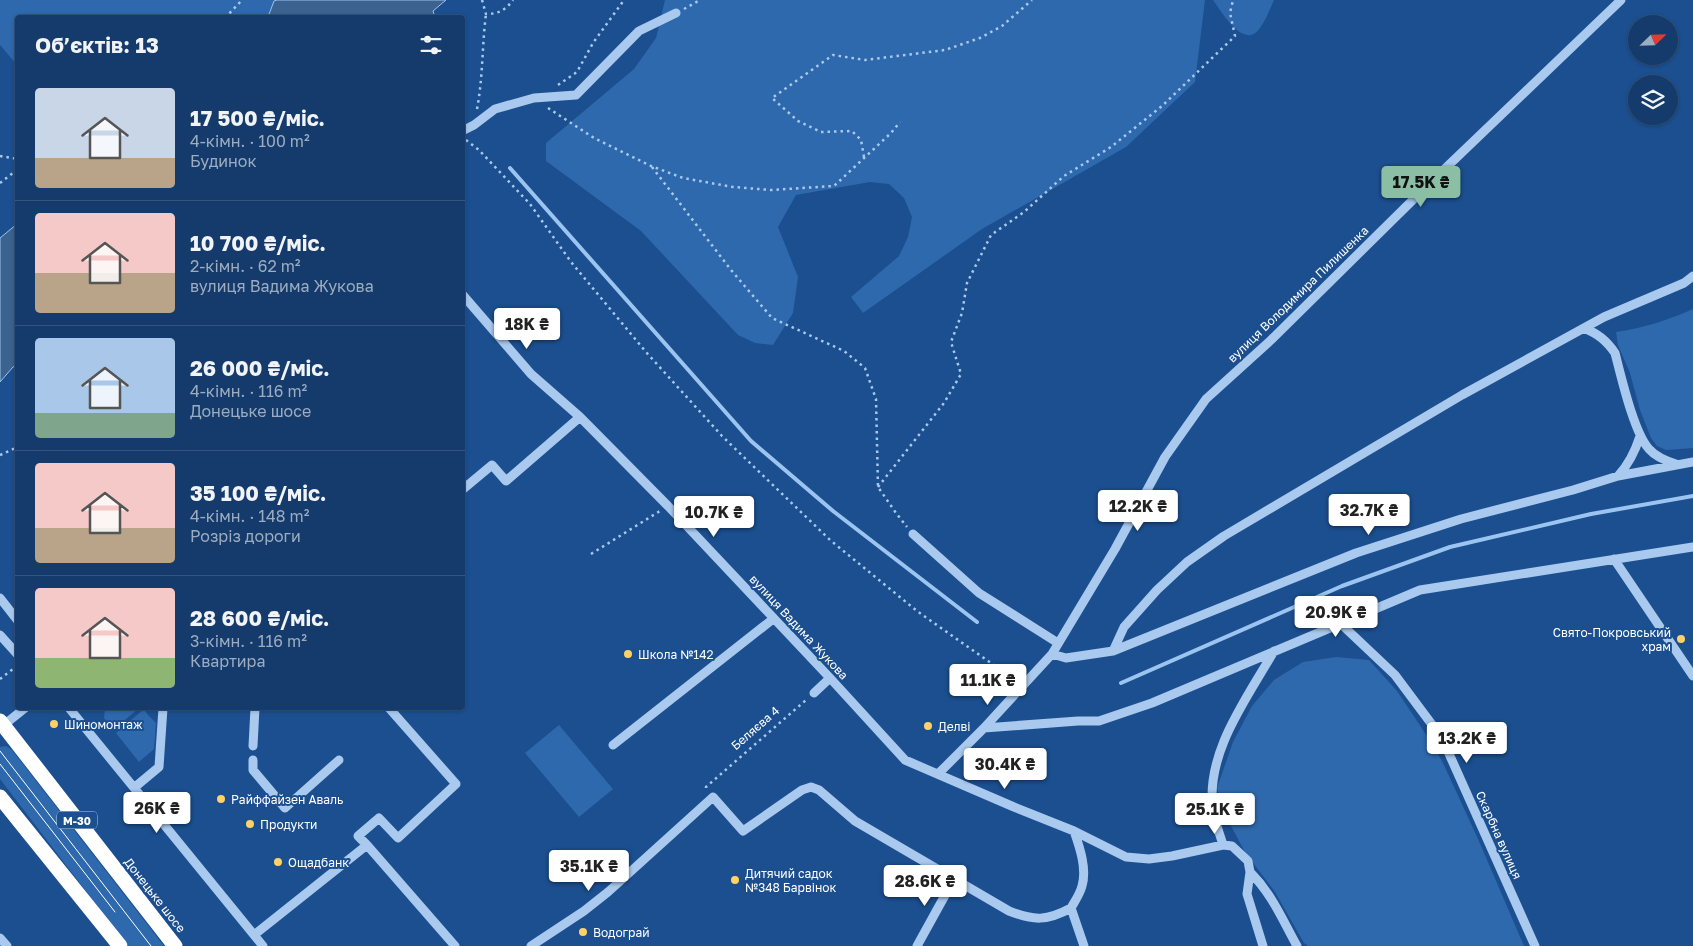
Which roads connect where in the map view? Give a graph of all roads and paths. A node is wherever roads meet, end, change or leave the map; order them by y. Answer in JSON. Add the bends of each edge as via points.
{"nodes":[{"id":1,"x":242,"y":0,"type":"edge"},
{"id":2,"x":482,"y":0,"type":"edge"},
{"id":3,"x":513,"y":0,"type":"edge"},
{"id":4,"x":624,"y":0,"type":"edge"},
{"id":5,"x":700,"y":0,"type":"edge"},
{"id":6,"x":1032,"y":0,"type":"edge"},
{"id":7,"x":1233,"y":0,"type":"edge"},
{"id":8,"x":1621,"y":0,"type":"edge"},
{"id":9,"x":676,"y":13,"type":"joint"},
{"id":10,"x":486,"y":14,"type":"junction"},
{"id":11,"x":228,"y":15,"type":"edge"},
{"id":12,"x":557,"y":86,"type":"dead end"},
{"id":13,"x":534,"y":98,"type":"junction"},
{"id":14,"x":900,"y":122,"type":"dead end"},
{"id":15,"x":474,"y":125,"type":"junction"},
{"id":16,"x":465,"y":130,"type":"edge"},
{"id":17,"x":465,"y":139,"type":"edge"},
{"id":18,"x":0,"y":156,"type":"edge"},
{"id":19,"x":864,"y":157,"type":"junction"},
{"id":20,"x":15,"y":158,"type":"edge"},
{"id":21,"x":651,"y":166,"type":"junction"},
{"id":22,"x":15,"y":171,"type":"edge"},
{"id":23,"x":0,"y":183,"type":"edge"},
{"id":24,"x":1693,"y":276,"type":"edge"},
{"id":25,"x":465,"y":297,"type":"edge"},
{"id":26,"x":1584,"y":328,"type":"junction"},
{"id":27,"x":580,"y":417,"type":"junction"},
{"id":28,"x":1640,"y":436,"type":"junction"},
{"id":29,"x":15,"y":448,"type":"edge"},
{"id":30,"x":0,"y":455,"type":"edge"},
{"id":31,"x":1693,"y":462,"type":"edge"},
{"id":32,"x":1678,"y":464,"type":"junction"},
{"id":33,"x":1618,"y":476,"type":"junction"},
{"id":34,"x":878,"y":487,"type":"junction"},
{"id":35,"x":465,"y":488,"type":"edge"},
{"id":36,"x":668,"y":506,"type":"junction"},
{"id":37,"x":913,"y":534,"type":"joint"},
{"id":38,"x":1693,"y":547,"type":"edge"},
{"id":39,"x":591,"y":554,"type":"dead end"},
{"id":40,"x":1614,"y":559,"type":"junction"},
{"id":41,"x":0,"y":598,"type":"edge"},
{"id":42,"x":15,"y":617,"type":"edge"},
{"id":43,"x":773,"y":619,"type":"junction"},
{"id":44,"x":1340,"y":623,"type":"junction"},
{"id":45,"x":0,"y":635,"type":"edge"},
{"id":46,"x":1058,"y":643,"type":"junction"},
{"id":47,"x":1113,"y":651,"type":"junction"},
{"id":48,"x":1274,"y":651,"type":"junction"},
{"id":49,"x":15,"y":652,"type":"edge"},
{"id":50,"x":1052,"y":654,"type":"junction"},
{"id":51,"x":15,"y":667,"type":"edge"},
{"id":52,"x":1693,"y":676,"type":"edge"},
{"id":53,"x":830,"y":678,"type":"junction"},
{"id":54,"x":0,"y":679,"type":"edge"},
{"id":55,"x":1023,"y":685,"type":"junction"},
{"id":56,"x":814,"y":693,"type":"joint"},
{"id":57,"x":22,"y":710,"type":"edge"},
{"id":58,"x":71,"y":710,"type":"edge"},
{"id":59,"x":163,"y":710,"type":"edge"},
{"id":60,"x":255,"y":710,"type":"edge"},
{"id":61,"x":391,"y":710,"type":"edge"},
{"id":62,"x":1,"y":725,"type":"edge"},
{"id":63,"x":984,"y":728,"type":"junction"},
{"id":64,"x":613,"y":745,"type":"dead end"},
{"id":65,"x":253,"y":746,"type":"dead end"},
{"id":66,"x":339,"y":760,"type":"dead end"},
{"id":67,"x":253,"y":765,"type":"dead end"},
{"id":68,"x":938,"y":774,"type":"junction"},
{"id":69,"x":135,"y":787,"type":"junction"},
{"id":70,"x":0,"y":797,"type":"edge"},
{"id":71,"x":713,"y":798,"type":"junction"},
{"id":72,"x":1074,"y":831,"type":"junction"},
{"id":73,"x":367,"y":845,"type":"junction"},
{"id":74,"x":1223,"y":845,"type":"junction"},
{"id":75,"x":1250,"y":872,"type":"junction"},
{"id":76,"x":954,"y":879,"type":"junction"},
{"id":77,"x":1071,"y":908,"type":"junction"},
{"id":78,"x":254,"y":935,"type":"junction"},
{"id":79,"x":0,"y":938,"type":"edge"},
{"id":80,"x":7,"y":946,"type":"edge"},
{"id":81,"x":120,"y":946,"type":"edge"},
{"id":82,"x":175,"y":946,"type":"edge"},
{"id":83,"x":263,"y":946,"type":"edge"},
{"id":84,"x":455,"y":946,"type":"edge"},
{"id":85,"x":531,"y":946,"type":"edge"},
{"id":86,"x":917,"y":946,"type":"edge"},
{"id":87,"x":1084,"y":946,"type":"edge"},
{"id":88,"x":1263,"y":946,"type":"edge"},
{"id":89,"x":1297,"y":946,"type":"edge"},
{"id":90,"x":1535,"y":946,"type":"edge"}],
"edges":[{"from":1,"to":11,"type":"path"},
{"from":2,"to":10,"type":"path"},
{"from":3,"to":10,"type":"path","via":[[496,14]]},
{"from":4,"to":12,"type":"path","via":[[577,72]]},
{"from":5,"to":9,"type":"path"},
{"from":6,"to":19,"type":"path","via":[[1002,26],[980,38],[945,50],[865,60],[833,55],[772,98],[798,121],[821,132],[852,131],[861,140]]},
{"from":7,"to":34,"type":"path","via":[[1230,13],[1235,36],[1204,68],[1111,146],[1064,176],[1024,212],[991,235],[967,283],[962,313],[951,342],[961,374],[944,403]]},
{"from":8,"to":46,"type":"street","name":"вулиця Володимира Пилишенка","via":[[1206,399],[1165,457],[1115,549]]},
{"from":9,"to":13,"type":"street","via":[[639,31],[576,95]]},
{"from":10,"to":15,"type":"path","via":[[480,94]]},
{"from":13,"to":15,"type":"street","via":[[495,109]]},
{"from":13,"to":21,"type":"path","via":[[594,138]]},
{"from":14,"to":19,"type":"path"},
{"from":15,"to":16,"type":"street"},
{"from":17,"to":55,"type":"path","via":[[530,204],[571,262],[646,352],[729,443],[830,540],[917,611]]},
{"from":18,"to":20,"type":"path"},
{"from":19,"to":21,"type":"path","via":[[834,186],[771,190],[683,178]]},
{"from":21,"to":34,"type":"path","via":[[772,318],[844,351],[866,368],[876,399]]},
{"from":22,"to":23,"type":"path"},
{"from":24,"to":26,"type":"street"},
{"from":25,"to":27,"type":"street","name":"вулиця Вадима Жукова","via":[[531,374]]},
{"from":26,"to":28,"type":"street","via":[[1607,341],[1614,353]]},
{"from":26,"to":47,"type":"street","via":[[1462,395],[1194,556],[1124,627]]},
{"from":27,"to":35,"type":"street","via":[[506,481],[492,465]]},
{"from":27,"to":36,"type":"street","name":"вулиця Вадима Жукова"},
{"from":28,"to":32,"type":"street","via":[[1649,450]]},
{"from":28,"to":33,"type":"street","via":[[1636,451]]},
{"from":29,"to":30,"type":"path"},
{"from":31,"to":32,"type":"street"},
{"from":32,"to":33,"type":"street"},
{"from":33,"to":47,"type":"street","via":[[1461,519],[1356,553]]},
{"from":34,"to":37,"type":"path"},
{"from":36,"to":39,"type":"path"},
{"from":36,"to":43,"type":"street","name":"вулиця Вадима Жукова"},
{"from":37,"to":46,"type":"street","via":[[979,593]]},
{"from":38,"to":40,"type":"street"},
{"from":40,"to":44,"type":"street","via":[[1420,590]]},
{"from":40,"to":52,"type":"street"},
{"from":41,"to":42,"type":"street"},
{"from":43,"to":53,"type":"street","name":"вулиця Вадима Жукова"},
{"from":43,"to":64,"type":"street"},
{"from":44,"to":48,"type":"street"},
{"from":44,"to":90,"type":"street","name":"Скарбна вулиця","via":[[1395,675],[1442,738]]},
{"from":45,"to":49,"type":"street"},
{"from":46,"to":50,"type":"street","name":"вулиця Володимира Пилишенка"},
{"from":47,"to":50,"type":"street","via":[[1066,658]]},
{"from":48,"to":63,"type":"street","via":[[1099,722]]},
{"from":48,"to":74,"type":"street","via":[[1232,724],[1212,782],[1213,812]]},
{"from":50,"to":55,"type":"street","name":"вулиця Володимира Пилишенка"},
{"from":51,"to":54,"type":"path"},
{"from":53,"to":56,"type":"street"},
{"from":53,"to":68,"type":"street","name":"вулиця Вадима Жукова","via":[[905,760]]},
{"from":55,"to":63,"type":"street","name":"вулиця Володимира Пилишенка"},
{"from":56,"to":71,"type":"path","name":"Беляєва 4","via":[[706,787]]},
{"from":57,"to":62,"type":"street"},
{"from":58,"to":69,"type":"street"},
{"from":59,"to":69,"type":"street","via":[[159,767]]},
{"from":60,"to":65,"type":"street"},
{"from":61,"to":73,"type":"street","via":[[456,784],[398,838],[379,818],[358,836]]},
{"from":62,"to":82,"type":"highway","name":"Донецьке шосе","number":"М-30"},
{"from":63,"to":68,"type":"street","name":"вулиця Володимира Пилишенка"},
{"from":66,"to":67,"type":"street","via":[[285,808]]},
{"from":68,"to":72,"type":"street","name":"вулиця Вадима Жукова"},
{"from":69,"to":78,"type":"street"},
{"from":70,"to":81,"type":"highway"},
{"from":71,"to":76,"type":"street","via":[[743,831],[802,790],[815,788],[855,821]]},
{"from":71,"to":85,"type":"street","via":[[608,892]]},
{"from":72,"to":74,"type":"street","name":"вулиця Вадима Жукова","via":[[1126,857],[1149,859]]},
{"from":72,"to":77,"type":"street","via":[[1083,868],[1082,886]]},
{"from":73,"to":78,"type":"street"},
{"from":73,"to":84,"type":"street"},
{"from":74,"to":75,"type":"street","via":[[1239,851],[1248,861]]},
{"from":75,"to":88,"type":"street","via":[[1247,894]]},
{"from":75,"to":89,"type":"street","via":[[1282,916]]},
{"from":76,"to":77,"type":"street","via":[[1024,917],[1041,919],[1057,916]]},
{"from":76,"to":86,"type":"street"},
{"from":77,"to":87,"type":"street"},
{"from":78,"to":83,"type":"street"},
{"from":79,"to":80,"type":"street"}]}
